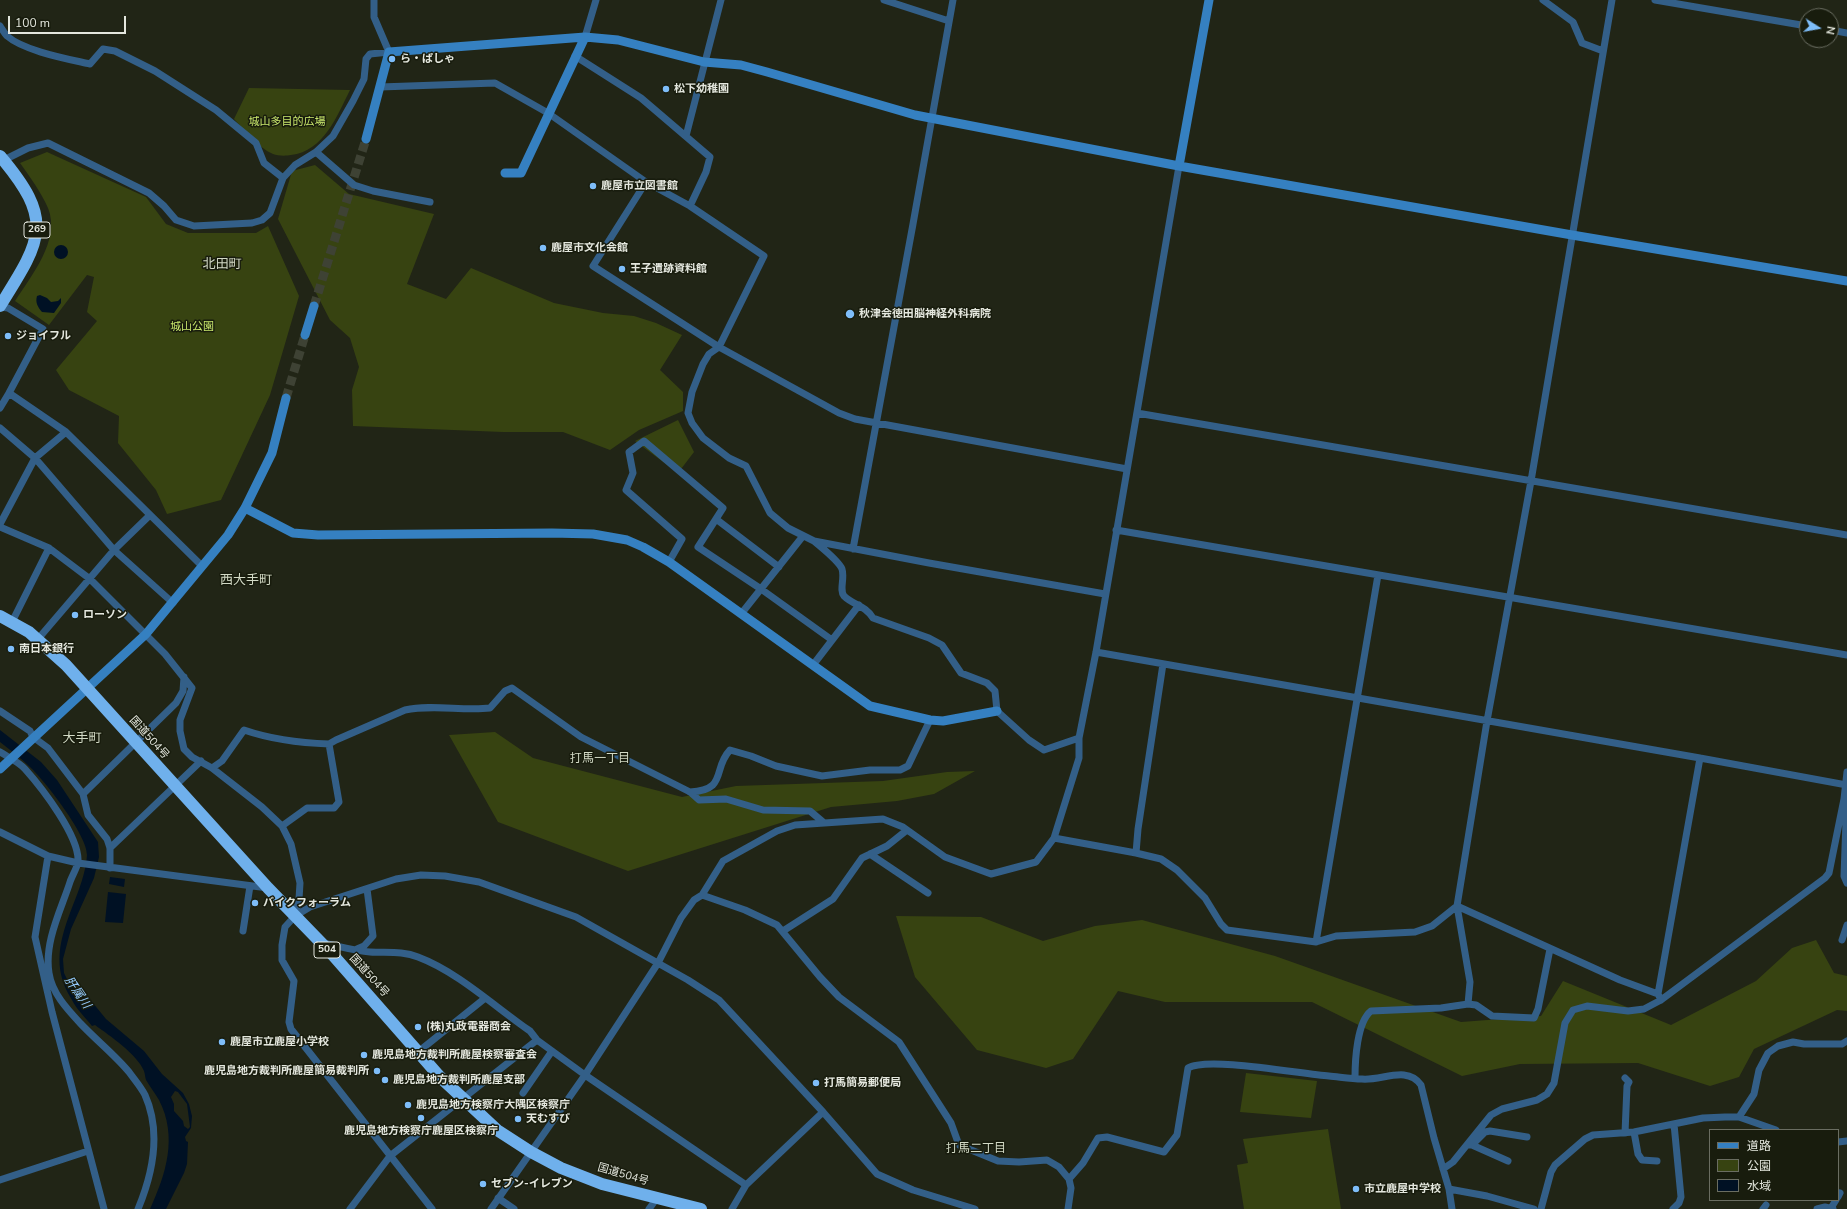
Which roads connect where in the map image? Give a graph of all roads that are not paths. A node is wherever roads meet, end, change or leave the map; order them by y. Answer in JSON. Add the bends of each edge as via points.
{"nodes":[{"id":1,"x":374,"y":0,"type":"edge"},
{"id":2,"x":596,"y":0,"type":"edge"},
{"id":3,"x":721,"y":0,"type":"edge"},
{"id":4,"x":884,"y":0,"type":"edge"},
{"id":5,"x":952,"y":0,"type":"edge"},
{"id":6,"x":1209,"y":0,"type":"edge"},
{"id":7,"x":1543,"y":0,"type":"edge"},
{"id":8,"x":1612,"y":0,"type":"edge"},
{"id":9,"x":1656,"y":0,"type":"edge"},
{"id":10,"x":948,"y":21,"type":"junction"},
{"id":11,"x":1799,"y":25,"type":"edge"},
{"id":12,"x":0,"y":26,"type":"edge"},
{"id":13,"x":585,"y":37,"type":"junction"},
{"id":14,"x":1604,"y":51,"type":"junction"},
{"id":15,"x":389,"y":52,"type":"junction"},
{"id":16,"x":575,"y":56,"type":"junction"},
{"id":17,"x":704,"y":62,"type":"junction"},
{"id":18,"x":380,"y":87,"type":"junction"},
{"id":19,"x":548,"y":113,"type":"junction"},
{"id":20,"x":932,"y":118,"type":"junction"},
{"id":21,"x":686,"y":136,"type":"junction"},
{"id":22,"x":366,"y":139,"type":"tunnel mouth"},
{"id":23,"x":316,"y":152,"type":"junction"},
{"id":24,"x":2,"y":158,"type":"edge"},
{"id":25,"x":1179,"y":166,"type":"junction"},
{"id":26,"x":504,"y":173,"type":"dead end"},
{"id":27,"x":283,"y":178,"type":"junction"},
{"id":28,"x":646,"y":182,"type":"junction"},
{"id":29,"x":430,"y":202,"type":"dead end"},
{"id":30,"x":690,"y":206,"type":"junction"},
{"id":31,"x":1572,"y":235,"type":"junction"},
{"id":32,"x":1847,"y":281,"type":"edge"},
{"id":33,"x":0,"y":306,"type":"edge"},
{"id":34,"x":314,"y":306,"type":"tunnel mouth"},
{"id":35,"x":305,"y":335,"type":"tunnel mouth"},
{"id":36,"x":719,"y":347,"type":"junction"},
{"id":37,"x":9,"y":392,"type":"junction"},
{"id":38,"x":286,"y":398,"type":"tunnel mouth"},
{"id":39,"x":0,"y":408,"type":"edge"},
{"id":40,"x":1137,"y":413,"type":"junction"},
{"id":41,"x":877,"y":422,"type":"junction"},
{"id":42,"x":0,"y":428,"type":"edge"},
{"id":43,"x":66,"y":432,"type":"junction"},
{"id":44,"x":35,"y":458,"type":"junction"},
{"id":45,"x":1127,"y":469,"type":"junction"},
{"id":46,"x":1531,"y":481,"type":"junction"},
{"id":47,"x":245,"y":508,"type":"junction"},
{"id":48,"x":150,"y":515,"type":"junction"},
{"id":49,"x":716,"y":519,"type":"junction"},
{"id":50,"x":0,"y":525,"type":"edge"},
{"id":51,"x":1116,"y":530,"type":"junction"},
{"id":52,"x":1847,"y":535,"type":"edge"},
{"id":53,"x":803,"y":536,"type":"junction"},
{"id":54,"x":814,"y":541,"type":"junction"},
{"id":55,"x":49,"y":548,"type":"junction"},
{"id":56,"x":853,"y":549,"type":"junction"},
{"id":57,"x":114,"y":550,"type":"junction"},
{"id":58,"x":669,"y":562,"type":"junction"},
{"id":59,"x":202,"y":566,"type":"junction"},
{"id":60,"x":779,"y":566,"type":"junction"},
{"id":61,"x":1378,"y":575,"type":"junction"},
{"id":62,"x":90,"y":579,"type":"junction"},
{"id":63,"x":761,"y":589,"type":"junction"},
{"id":64,"x":1105,"y":594,"type":"junction"},
{"id":65,"x":1509,"y":597,"type":"junction"},
{"id":66,"x":173,"y":603,"type":"junction"},
{"id":67,"x":859,"y":605,"type":"junction"},
{"id":68,"x":742,"y":614,"type":"junction"},
{"id":69,"x":0,"y":616,"type":"edge"},
{"id":70,"x":12,"y":622,"type":"junction"},
{"id":71,"x":146,"y":634,"type":"junction"},
{"id":72,"x":38,"y":639,"type":"junction"},
{"id":73,"x":832,"y":640,"type":"junction"},
{"id":74,"x":1096,"y":652,"type":"junction"},
{"id":75,"x":1847,"y":655,"type":"edge"},
{"id":76,"x":1163,"y":664,"type":"junction"},
{"id":77,"x":813,"y":665,"type":"junction"},
{"id":78,"x":184,"y":677,"type":"junction"},
{"id":79,"x":86,"y":688,"type":"junction"},
{"id":80,"x":1357,"y":699,"type":"junction"},
{"id":81,"x":0,"y":711,"type":"edge"},
{"id":82,"x":997,"y":711,"type":"junction"},
{"id":83,"x":930,"y":720,"type":"junction"},
{"id":84,"x":1487,"y":721,"type":"junction"},
{"id":85,"x":33,"y":737,"type":"junction"},
{"id":86,"x":1079,"y":738,"type":"junction"},
{"id":87,"x":136,"y":743,"type":"junction"},
{"id":88,"x":329,"y":744,"type":"junction"},
{"id":89,"x":0,"y":752,"type":"edge"},
{"id":90,"x":1700,"y":758,"type":"junction"},
{"id":91,"x":10,"y":759,"type":"junction"},
{"id":92,"x":201,"y":761,"type":"junction"},
{"id":93,"x":212,"y":768,"type":"junction"},
{"id":94,"x":0,"y":769,"type":"edge"},
{"id":95,"x":1847,"y":772,"type":"edge"},
{"id":96,"x":174,"y":785,"type":"junction"},
{"id":97,"x":1846,"y":785,"type":"edge"},
{"id":98,"x":690,"y":792,"type":"junction"},
{"id":99,"x":83,"y":794,"type":"junction"},
{"id":100,"x":1844,"y":799,"type":"junction"},
{"id":101,"x":823,"y":822,"type":"junction"},
{"id":102,"x":282,"y":826,"type":"junction"},
{"id":103,"x":907,"y":830,"type":"junction"},
{"id":104,"x":0,"y":832,"type":"edge"},
{"id":105,"x":1054,"y":838,"type":"junction"},
{"id":106,"x":110,"y":848,"type":"junction"},
{"id":107,"x":1136,"y":853,"type":"junction"},
{"id":108,"x":870,"y":854,"type":"junction"},
{"id":109,"x":48,"y":856,"type":"junction"},
{"id":110,"x":78,"y":863,"type":"junction"},
{"id":111,"x":110,"y":868,"type":"junction"},
{"id":112,"x":1847,"y":883,"type":"edge"},
{"id":113,"x":250,"y":886,"type":"junction"},
{"id":114,"x":268,"y":888,"type":"junction"},
{"id":115,"x":367,"y":889,"type":"junction"},
{"id":116,"x":928,"y":893,"type":"dead end"},
{"id":117,"x":702,"y":895,"type":"junction"},
{"id":118,"x":1457,"y":906,"type":"junction"},
{"id":119,"x":294,"y":916,"type":"junction"},
{"id":120,"x":1847,"y":925,"type":"edge"},
{"id":121,"x":243,"y":931,"type":"dead end"},
{"id":122,"x":783,"y":931,"type":"junction"},
{"id":123,"x":1842,"y":940,"type":"dead end"},
{"id":124,"x":319,"y":942,"type":"junction"},
{"id":125,"x":1316,"y":942,"type":"junction"},
{"id":126,"x":357,"y":949,"type":"junction"},
{"id":127,"x":1550,"y":949,"type":"junction"},
{"id":128,"x":658,"y":963,"type":"junction"},
{"id":129,"x":1660,"y":997,"type":"junction"},
{"id":130,"x":484,"y":998,"type":"junction"},
{"id":131,"x":1468,"y":1004,"type":"junction"},
{"id":132,"x":537,"y":1040,"type":"junction"},
{"id":133,"x":1847,"y":1041,"type":"edge"},
{"id":134,"x":552,"y":1051,"type":"junction"},
{"id":135,"x":418,"y":1052,"type":"junction"},
{"id":136,"x":585,"y":1075,"type":"junction"},
{"id":137,"x":1355,"y":1078,"type":"junction"},
{"id":138,"x":1625,"y":1078,"type":"dead end"},
{"id":139,"x":523,"y":1093,"type":"dead end"},
{"id":140,"x":462,"y":1100,"type":"junction"},
{"id":141,"x":823,"y":1112,"type":"junction"},
{"id":142,"x":1739,"y":1117,"type":"junction"},
{"id":143,"x":1674,"y":1124,"type":"junction"},
{"id":144,"x":1773,"y":1129,"type":"edge"},
{"id":145,"x":1634,"y":1132,"type":"junction"},
{"id":146,"x":1625,"y":1133,"type":"junction"},
{"id":147,"x":1527,"y":1137,"type":"dead end"},
{"id":148,"x":1470,"y":1145,"type":"junction"},
{"id":149,"x":88,"y":1151,"type":"junction"},
{"id":150,"x":530,"y":1152,"type":"junction"},
{"id":151,"x":390,"y":1156,"type":"junction"},
{"id":152,"x":1508,"y":1161,"type":"dead end"},
{"id":153,"x":1657,"y":1161,"type":"dead end"},
{"id":154,"x":1443,"y":1169,"type":"junction"},
{"id":155,"x":1069,"y":1179,"type":"junction"},
{"id":156,"x":0,"y":1180,"type":"edge"},
{"id":157,"x":746,"y":1185,"type":"junction"},
{"id":158,"x":1449,"y":1189,"type":"junction"},
{"id":159,"x":498,"y":1198,"type":"junction"},
{"id":160,"x":657,"y":1198,"type":"junction"},
{"id":161,"x":1832,"y":1208,"type":"edge"},
{"id":162,"x":104,"y":1209,"type":"edge"},
{"id":163,"x":138,"y":1209,"type":"edge"},
{"id":164,"x":350,"y":1209,"type":"edge"},
{"id":165,"x":432,"y":1209,"type":"edge"},
{"id":166,"x":491,"y":1209,"type":"edge"},
{"id":167,"x":514,"y":1209,"type":"edge"},
{"id":168,"x":649,"y":1209,"type":"edge"},
{"id":169,"x":702,"y":1209,"type":"edge"},
{"id":170,"x":732,"y":1209,"type":"edge"},
{"id":171,"x":975,"y":1209,"type":"edge"},
{"id":172,"x":1068,"y":1209,"type":"edge"},
{"id":173,"x":1452,"y":1209,"type":"edge"},
{"id":174,"x":1534,"y":1209,"type":"edge"},
{"id":175,"x":1541,"y":1209,"type":"edge"},
{"id":176,"x":1673,"y":1209,"type":"edge"},
{"id":177,"x":1817,"y":1209,"type":"edge"}],
"edges":[{"from":1,"to":15,"type":"street","via":[[374,17]]},
{"from":2,"to":13,"type":"street"},
{"from":3,"to":17,"type":"street"},
{"from":4,"to":10,"type":"street"},
{"from":5,"to":10,"type":"street"},
{"from":6,"to":25,"type":"street"},
{"from":7,"to":14,"type":"street","via":[[1574,22],[1582,43]]},
{"from":8,"to":14,"type":"street"},
{"from":9,"to":11,"type":"street"},
{"from":10,"to":20,"type":"street"},
{"from":12,"to":27,"type":"street","via":[[6,35],[17,42],[54,56],[90,64],[103,50],[115,51],[155,71],[216,110],[256,143],[264,163]]},
{"from":13,"to":15,"type":"street"},
{"from":13,"to":16,"type":"street"},
{"from":13,"to":17,"type":"street","via":[[618,40]]},
{"from":14,"to":31,"type":"street"},
{"from":15,"to":18,"type":"street"},
{"from":15,"to":23,"type":"street","via":[[370,54],[366,59],[364,79],[353,101],[333,136]]},
{"from":16,"to":19,"type":"street"},
{"from":16,"to":21,"type":"street","via":[[641,98]]},
{"from":17,"to":20,"type":"street","via":[[748,67]]},
{"from":17,"to":21,"type":"street"},
{"from":18,"to":19,"type":"street","via":[[495,83]]},
{"from":18,"to":22,"type":"street"},
{"from":19,"to":26,"type":"street","via":[[521,173]]},
{"from":19,"to":28,"type":"street"},
{"from":20,"to":25,"type":"street"},
{"from":20,"to":41,"type":"street"},
{"from":21,"to":30,"type":"street","via":[[710,157]]},
{"from":23,"to":27,"type":"street","via":[[295,165]]},
{"from":23,"to":29,"type":"street","via":[[354,185]]},
{"from":24,"to":27,"type":"street","via":[[48,143],[149,193],[176,220],[194,226],[252,223],[262,220],[270,213]]},
{"from":24,"to":33,"type":"highway","number":"269","via":[[27,191],[37,216],[37,229],[27,262]]},
{"from":25,"to":31,"type":"street"},
{"from":25,"to":40,"type":"street"},
{"from":28,"to":30,"type":"street"},
{"from":28,"to":36,"type":"street","via":[[593,266]]},
{"from":30,"to":36,"type":"street","via":[[764,256]]},
{"from":31,"to":32,"type":"street"},
{"from":31,"to":46,"type":"street"},
{"from":33,"to":37,"type":"street","via":[[8,308],[43,329]]},
{"from":34,"to":35,"type":"street"},
{"from":36,"to":41,"type":"street","via":[[839,413],[855,419]]},
{"from":36,"to":53,"type":"street","via":[[709,354],[694,384],[688,413],[692,423],[703,438],[729,458],[746,466],[770,513],[788,528]]},
{"from":37,"to":39,"type":"street"},
{"from":37,"to":43,"type":"street"},
{"from":38,"to":47,"type":"street","via":[[272,453]]},
{"from":40,"to":45,"type":"street"},
{"from":40,"to":46,"type":"street"},
{"from":41,"to":45,"type":"street"},
{"from":41,"to":56,"type":"street"},
{"from":42,"to":44,"type":"street"},
{"from":43,"to":44,"type":"street"},
{"from":43,"to":48,"type":"street"},
{"from":44,"to":50,"type":"street"},
{"from":44,"to":57,"type":"street"},
{"from":45,"to":51,"type":"street"},
{"from":46,"to":52,"type":"street"},
{"from":46,"to":65,"type":"street"},
{"from":47,"to":58,"type":"street","via":[[292,533],[318,536],[593,534],[628,540]]},
{"from":47,"to":59,"type":"street"},
{"from":48,"to":57,"type":"street"},
{"from":48,"to":59,"type":"street"},
{"from":49,"to":58,"type":"street","via":[[723,508],[644,441],[629,452],[633,473],[626,490],[682,540]]},
{"from":49,"to":60,"type":"street"},
{"from":49,"to":63,"type":"street","via":[[698,547]]},
{"from":50,"to":55,"type":"street"},
{"from":51,"to":61,"type":"street"},
{"from":51,"to":64,"type":"street"},
{"from":53,"to":54,"type":"street"},
{"from":53,"to":60,"type":"street"},
{"from":54,"to":56,"type":"street"},
{"from":54,"to":67,"type":"street","via":[[842,567],[844,578],[841,589],[844,595]]},
{"from":55,"to":62,"type":"street"},
{"from":55,"to":70,"type":"street"},
{"from":56,"to":64,"type":"street"},
{"from":57,"to":62,"type":"street"},
{"from":57,"to":66,"type":"street"},
{"from":58,"to":68,"type":"street"},
{"from":59,"to":66,"type":"street"},
{"from":60,"to":63,"type":"street"},
{"from":61,"to":65,"type":"street"},
{"from":61,"to":80,"type":"street"},
{"from":62,"to":71,"type":"street"},
{"from":62,"to":72,"type":"street"},
{"from":63,"to":68,"type":"street"},
{"from":63,"to":73,"type":"street"},
{"from":64,"to":74,"type":"street"},
{"from":65,"to":75,"type":"street"},
{"from":65,"to":84,"type":"street"},
{"from":66,"to":71,"type":"street"},
{"from":67,"to":73,"type":"street"},
{"from":67,"to":82,"type":"street","via":[[869,610],[873,618],[942,645],[961,673],[987,683],[995,691]]},
{"from":68,"to":77,"type":"street"},
{"from":69,"to":70,"type":"highway","name":"国道504号","number":"504"},
{"from":70,"to":72,"type":"highway","name":"国道504号","number":"504"},
{"from":71,"to":78,"type":"street"},
{"from":71,"to":79,"type":"street"},
{"from":72,"to":79,"type":"highway","name":"国道504号","number":"504"},
{"from":73,"to":77,"type":"street"},
{"from":74,"to":76,"type":"street"},
{"from":74,"to":86,"type":"street"},
{"from":76,"to":80,"type":"street"},
{"from":76,"to":107,"type":"street"},
{"from":77,"to":83,"type":"street","via":[[870,706]]},
{"from":78,"to":87,"type":"street","via":[[183,691],[176,703]]},
{"from":78,"to":92,"type":"street","via":[[192,688],[180,720],[180,732],[184,749]]},
{"from":79,"to":85,"type":"street"},
{"from":79,"to":87,"type":"highway","name":"国道504号","number":"504"},
{"from":80,"to":84,"type":"street"},
{"from":80,"to":125,"type":"street"},
{"from":81,"to":85,"type":"street","via":[[30,731]]},
{"from":82,"to":83,"type":"street","via":[[943,721]]},
{"from":82,"to":86,"type":"street","via":[[1028,740],[1044,750]]},
{"from":83,"to":98,"type":"street","via":[[908,766],[900,770],[870,770],[822,776],[776,766],[730,750],[724,756],[718,781],[707,789]]},
{"from":84,"to":90,"type":"street"},
{"from":84,"to":118,"type":"street"},
{"from":85,"to":91,"type":"street"},
{"from":85,"to":99,"type":"street","via":[[48,748]]},
{"from":86,"to":105,"type":"street","via":[[1079,758]]},
{"from":87,"to":96,"type":"highway","name":"国道504号","number":"504"},
{"from":87,"to":99,"type":"street"},
{"from":88,"to":93,"type":"street","via":[[305,744],[271,739],[244,730],[222,761]]},
{"from":88,"to":98,"type":"street","via":[[405,710],[490,708],[505,690],[512,688],[582,738]]},
{"from":88,"to":102,"type":"street","via":[[339,802],[334,808],[307,808]]},
{"from":89,"to":91,"type":"street"},
{"from":90,"to":97,"type":"street"},
{"from":90,"to":129,"type":"street"},
{"from":91,"to":94,"type":"street"},
{"from":91,"to":110,"type":"street","via":[[24,768],[48,798],[68,829]]},
{"from":92,"to":93,"type":"street"},
{"from":92,"to":96,"type":"street"},
{"from":93,"to":102,"type":"street"},
{"from":95,"to":97,"type":"street"},
{"from":96,"to":106,"type":"street","via":[[169,794]]},
{"from":96,"to":114,"type":"highway","name":"国道504号","number":"504"},
{"from":97,"to":100,"type":"street"},
{"from":98,"to":101,"type":"street","via":[[700,800],[726,799],[763,810],[810,811]]},
{"from":99,"to":106,"type":"street","via":[[88,815],[107,839]]},
{"from":100,"to":112,"type":"street","via":[[1844,876]]},
{"from":100,"to":129,"type":"street","via":[[1829,873],[1825,878]]},
{"from":101,"to":103,"type":"street","via":[[883,820],[891,821]]},
{"from":101,"to":117,"type":"street","via":[[795,825],[778,831],[723,861]]},
{"from":102,"to":119,"type":"street","via":[[291,844],[300,883]]},
{"from":103,"to":105,"type":"street","via":[[945,857],[991,874],[1036,862]]},
{"from":103,"to":108,"type":"street","via":[[887,846]]},
{"from":104,"to":109,"type":"street"},
{"from":105,"to":107,"type":"street"},
{"from":106,"to":111,"type":"street"},
{"from":107,"to":125,"type":"street","via":[[1160,859],[1177,870],[1205,898],[1227,930]]},
{"from":108,"to":116,"type":"street"},
{"from":108,"to":122,"type":"street","via":[[862,858],[833,899]]},
{"from":109,"to":110,"type":"street"},
{"from":109,"to":149,"type":"street","via":[[35,936]]},
{"from":110,"to":111,"type":"street"},
{"from":110,"to":163,"type":"street","via":[[55,927],[49,951],[49,972],[55,992],[68,1010],[128,1071],[144,1094],[153,1120],[155,1142],[144,1194]]},
{"from":111,"to":113,"type":"street"},
{"from":113,"to":114,"type":"street"},
{"from":113,"to":121,"type":"street"},
{"from":114,"to":119,"type":"highway","name":"国道504号","number":"504"},
{"from":115,"to":119,"type":"street","via":[[310,907]]},
{"from":115,"to":126,"type":"street","via":[[373,936],[364,946]]},
{"from":115,"to":128,"type":"street","via":[[396,879],[421,875],[479,882],[576,917]]},
{"from":117,"to":122,"type":"street","via":[[745,910],[777,925]]},
{"from":117,"to":128,"type":"street","via":[[694,900],[681,918]]},
{"from":118,"to":125,"type":"street","via":[[1432,926],[1415,932],[1336,936]]},
{"from":118,"to":127,"type":"street"},
{"from":118,"to":131,"type":"street","via":[[1470,982]]},
{"from":119,"to":124,"type":"highway","name":"国道504号","number":"504"},
{"from":119,"to":151,"type":"street","via":[[285,927],[282,945],[282,960],[294,981],[289,1022],[291,1029]]},
{"from":120,"to":123,"type":"street"},
{"from":122,"to":155,"type":"street","via":[[839,997],[899,1042],[951,1123],[959,1145],[998,1161],[1047,1160],[1059,1167]]},
{"from":124,"to":126,"type":"street"},
{"from":124,"to":135,"type":"highway","name":"国道504号","number":"504"},
{"from":126,"to":130,"type":"street","via":[[369,952],[397,952],[418,957],[445,971]]},
{"from":127,"to":129,"type":"street"},
{"from":127,"to":131,"type":"street","via":[[1534,1018],[1492,1016],[1476,1005]]},
{"from":128,"to":136,"type":"street"},
{"from":128,"to":141,"type":"street","via":[[720,1000]]},
{"from":129,"to":148,"type":"street","via":[[1644,1009],[1586,1006],[1573,1010],[1565,1023],[1554,1083],[1547,1094],[1537,1100],[1502,1109],[1491,1115]]},
{"from":130,"to":132,"type":"street","via":[[530,1031]]},
{"from":130,"to":135,"type":"street"},
{"from":131,"to":137,"type":"street","via":[[1441,1008],[1371,1011],[1364,1019],[1355,1057]]},
{"from":132,"to":134,"type":"street"},
{"from":132,"to":140,"type":"street"},
{"from":133,"to":142,"type":"street","via":[[1842,1044],[1793,1042],[1768,1052],[1759,1070],[1754,1094]]},
{"from":134,"to":136,"type":"street"},
{"from":134,"to":139,"type":"street"},
{"from":135,"to":140,"type":"highway","name":"国道504号","number":"504"},
{"from":136,"to":150,"type":"street"},
{"from":136,"to":157,"type":"street"},
{"from":137,"to":154,"type":"street","via":[[1405,1074],[1417,1078]]},
{"from":137,"to":155,"type":"street","via":[[1224,1064],[1194,1065],[1188,1068],[1185,1078],[1177,1135],[1164,1152],[1107,1137],[1098,1138],[1083,1163]]},
{"from":138,"to":146,"type":"street","via":[[1629,1082]]},
{"from":140,"to":150,"type":"highway","name":"国道504号","number":"504","via":[[497,1130]]},
{"from":140,"to":151,"type":"street"},
{"from":141,"to":157,"type":"street"},
{"from":141,"to":171,"type":"street","via":[[877,1174],[913,1190]]},
{"from":142,"to":143,"type":"street","via":[[1703,1118]]},
{"from":142,"to":144,"type":"street"},
{"from":143,"to":145,"type":"street"},
{"from":143,"to":176,"type":"street","via":[[1681,1197]]},
{"from":145,"to":146,"type":"street"},
{"from":145,"to":153,"type":"street","via":[[1638,1154],[1642,1160]]},
{"from":146,"to":175,"type":"street","via":[[1593,1135],[1555,1165]]},
{"from":147,"to":148,"type":"street","via":[[1490,1131]]},
{"from":148,"to":152,"type":"street"},
{"from":148,"to":154,"type":"street"},
{"from":149,"to":156,"type":"street"},
{"from":149,"to":162,"type":"street"},
{"from":150,"to":159,"type":"street"},
{"from":150,"to":160,"type":"highway","name":"国道504号","number":"504","via":[[561,1168],[602,1184]]},
{"from":151,"to":164,"type":"street"},
{"from":151,"to":165,"type":"street"},
{"from":154,"to":158,"type":"street"},
{"from":155,"to":172,"type":"street","via":[[1071,1188]]},
{"from":157,"to":170,"type":"street"},
{"from":158,"to":173,"type":"street"},
{"from":158,"to":174,"type":"street"},
{"from":159,"to":166,"type":"street"},
{"from":159,"to":167,"type":"street"},
{"from":160,"to":168,"type":"street"},
{"from":160,"to":169,"type":"highway","name":"国道504号","number":"504"},
{"from":161,"to":177,"type":"street","via":[[1825,1206]]}]}
